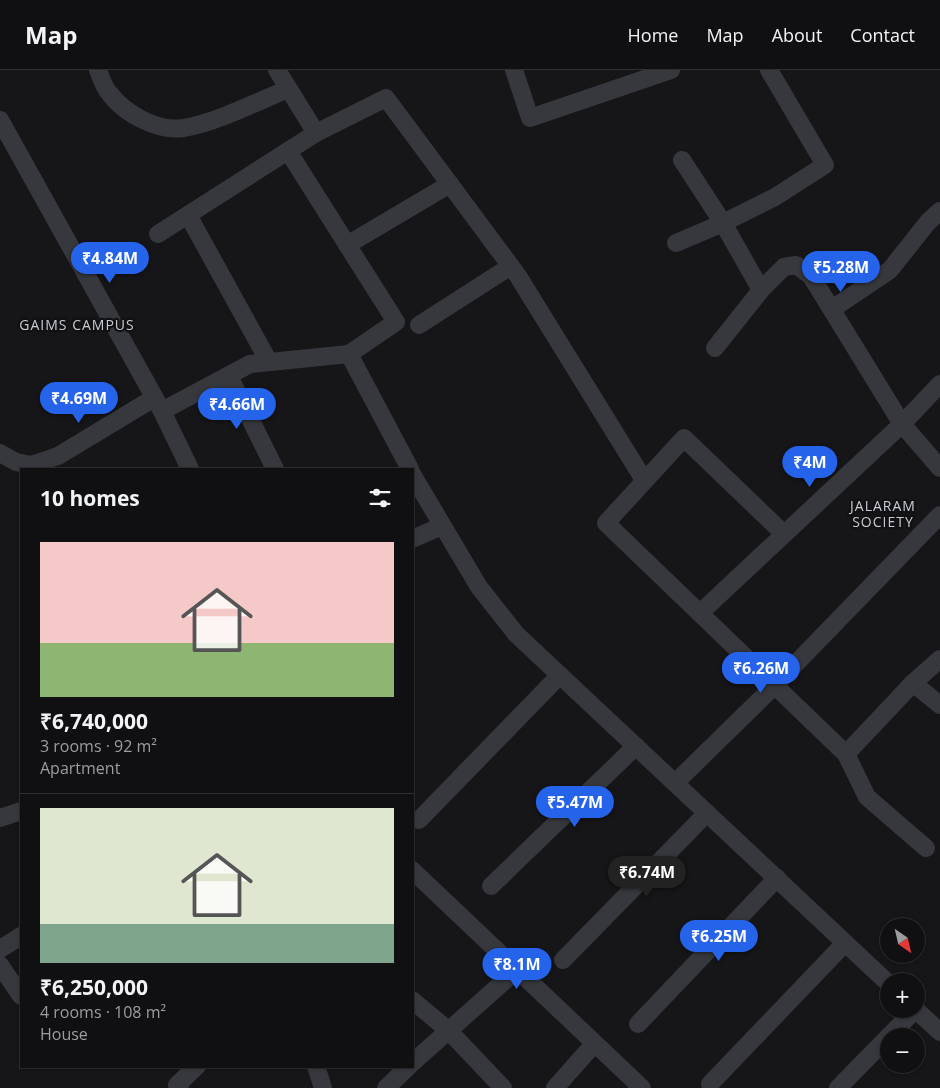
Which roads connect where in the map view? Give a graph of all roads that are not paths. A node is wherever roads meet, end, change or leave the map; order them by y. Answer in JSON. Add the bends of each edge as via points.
{"nodes":[{"id":1,"x":98,"y":70,"type":"edge"},
{"id":2,"x":277,"y":70,"type":"edge"},
{"id":3,"x":514,"y":70,"type":"edge"},
{"id":4,"x":671,"y":70,"type":"edge"},
{"id":5,"x":769,"y":70,"type":"edge"},
{"id":6,"x":288,"y":89,"type":"junction"},
{"id":7,"x":1,"y":122,"type":"edge"},
{"id":8,"x":316,"y":132,"type":"junction"},
{"id":9,"x":288,"y":151,"type":"junction"},
{"id":10,"x":682,"y":160,"type":"dead end"},
{"id":11,"x":450,"y":184,"type":"junction"},
{"id":12,"x":940,"y":211,"type":"edge"},
{"id":13,"x":188,"y":215,"type":"junction"},
{"id":14,"x":723,"y":223,"type":"junction"},
{"id":15,"x":158,"y":234,"type":"dead end"},
{"id":16,"x":676,"y":243,"type":"dead end"},
{"id":17,"x":347,"y":245,"type":"junction"},
{"id":18,"x":510,"y":266,"type":"junction"},
{"id":19,"x":760,"y":290,"type":"junction"},
{"id":20,"x":832,"y":309,"type":"junction"},
{"id":21,"x":419,"y":326,"type":"dead end"},
{"id":22,"x":714,"y":348,"type":"dead end"},
{"id":23,"x":349,"y":354,"type":"junction"},
{"id":24,"x":269,"y":362,"type":"junction"},
{"id":25,"x":228,"y":376,"type":"junction"},
{"id":26,"x":940,"y":384,"type":"edge"},
{"id":27,"x":158,"y":404,"type":"junction"},
{"id":28,"x":902,"y":424,"type":"junction"},
{"id":29,"x":0,"y":453,"type":"edge"},
{"id":30,"x":190,"y":468,"type":"edge"},
{"id":31,"x":274,"y":468,"type":"edge"},
{"id":32,"x":409,"y":468,"type":"edge"},
{"id":33,"x":940,"y":468,"type":"edge"},
{"id":34,"x":414,"y":477,"type":"edge"},
{"id":35,"x":644,"y":480,"type":"junction"},
{"id":36,"x":940,"y":514,"type":"edge"},
{"id":37,"x":442,"y":526,"type":"junction"},
{"id":38,"x":784,"y":534,"type":"junction"},
{"id":39,"x":414,"y":538,"type":"edge"},
{"id":40,"x":700,"y":613,"type":"junction"},
{"id":41,"x":940,"y":659,"type":"edge"},
{"id":42,"x":560,"y":675,"type":"junction"},
{"id":43,"x":913,"y":683,"type":"junction"},
{"id":44,"x":775,"y":685,"type":"junction"},
{"id":45,"x":940,"y":705,"type":"edge"},
{"id":46,"x":636,"y":746,"type":"junction"},
{"id":47,"x":846,"y":754,"type":"junction"},
{"id":48,"x":676,"y":783,"type":"junction"},
{"id":49,"x":20,"y":810,"type":"edge"},
{"id":50,"x":707,"y":813,"type":"junction"},
{"id":51,"x":0,"y":818,"type":"edge"},
{"id":52,"x":419,"y":820,"type":"dead end"},
{"id":53,"x":926,"y":848,"type":"dead end"},
{"id":54,"x":414,"y":872,"type":"edge"},
{"id":55,"x":777,"y":878,"type":"junction"},
{"id":56,"x":491,"y":886,"type":"dead end"},
{"id":57,"x":20,"y":937,"type":"edge"},
{"id":58,"x":845,"y":942,"type":"junction"},
{"id":59,"x":0,"y":949,"type":"edge"},
{"id":60,"x":564,"y":960,"type":"dead end"},
{"id":61,"x":0,"y":965,"type":"edge"},
{"id":62,"x":518,"y":969,"type":"junction"},
{"id":63,"x":880,"y":975,"type":"edge"},
{"id":64,"x":20,"y":995,"type":"edge"},
{"id":65,"x":414,"y":1002,"type":"edge"},
{"id":66,"x":906,"y":1018,"type":"edge"},
{"id":67,"x":925,"y":1018,"type":"edge"},
{"id":68,"x":638,"y":1024,"type":"dead end"},
{"id":69,"x":897,"y":1028,"type":"edge"},
{"id":70,"x":448,"y":1030,"type":"junction"},
{"id":71,"x":940,"y":1032,"type":"edge"},
{"id":72,"x":594,"y":1044,"type":"junction"},
{"id":73,"x":880,"y":1045,"type":"edge"},
{"id":74,"x":414,"y":1061,"type":"edge"},
{"id":75,"x":195,"y":1068,"type":"edge"},
{"id":76,"x":317,"y":1068,"type":"edge"},
{"id":77,"x":407,"y":1068,"type":"edge"},
{"id":78,"x":710,"y":1084,"type":"dead end"},
{"id":79,"x":180,"y":1088,"type":"edge"},
{"id":80,"x":324,"y":1088,"type":"edge"},
{"id":81,"x":386,"y":1088,"type":"edge"},
{"id":82,"x":502,"y":1088,"type":"edge"},
{"id":83,"x":555,"y":1088,"type":"edge"},
{"id":84,"x":642,"y":1088,"type":"edge"},
{"id":85,"x":838,"y":1088,"type":"edge"}],
"edges":[{"from":1,"to":6,"type":"street","via":[[109,94],[134,116],[157,126],[182,128],[198,124]]},
{"from":2,"to":6,"type":"street"},
{"from":3,"to":4,"type":"street","via":[[530,118]]},
{"from":5,"to":14,"type":"street","via":[[825,165]]},
{"from":6,"to":8,"type":"street"},
{"from":7,"to":27,"type":"street"},
{"from":8,"to":9,"type":"street"},
{"from":8,"to":11,"type":"street","via":[[386,98]]},
{"from":9,"to":13,"type":"street"},
{"from":9,"to":17,"type":"street"},
{"from":10,"to":14,"type":"street"},
{"from":11,"to":17,"type":"street"},
{"from":11,"to":18,"type":"street"},
{"from":12,"to":20,"type":"street","via":[[890,270]]},
{"from":13,"to":15,"type":"street"},
{"from":13,"to":24,"type":"street"},
{"from":14,"to":16,"type":"street"},
{"from":14,"to":19,"type":"street"},
{"from":17,"to":23,"type":"street","via":[[396,322]]},
{"from":18,"to":21,"type":"street"},
{"from":18,"to":35,"type":"street"},
{"from":19,"to":20,"type":"street","via":[[784,267],[796,265],[811,276]]},
{"from":19,"to":22,"type":"street"},
{"from":20,"to":28,"type":"street"},
{"from":23,"to":24,"type":"street"},
{"from":23,"to":32,"type":"street"},
{"from":24,"to":25,"type":"street","via":[[250,364]]},
{"from":25,"to":27,"type":"street"},
{"from":25,"to":31,"type":"street"},
{"from":26,"to":28,"type":"street"},
{"from":27,"to":29,"type":"street","via":[[58,456],[32,465],[16,462]]},
{"from":27,"to":30,"type":"street"},
{"from":28,"to":33,"type":"street"},
{"from":28,"to":38,"type":"street"},
{"from":34,"to":37,"type":"street"},
{"from":35,"to":38,"type":"street","via":[[684,438]]},
{"from":35,"to":40,"type":"street","via":[[606,523]]},
{"from":36,"to":44,"type":"street"},
{"from":37,"to":39,"type":"street"},
{"from":37,"to":42,"type":"street","via":[[478,587],[516,634]]},
{"from":38,"to":40,"type":"street"},
{"from":40,"to":44,"type":"street"},
{"from":41,"to":43,"type":"street"},
{"from":42,"to":46,"type":"street"},
{"from":42,"to":52,"type":"street"},
{"from":43,"to":45,"type":"street"},
{"from":43,"to":47,"type":"street"},
{"from":44,"to":47,"type":"street"},
{"from":44,"to":48,"type":"street"},
{"from":46,"to":48,"type":"street"},
{"from":46,"to":56,"type":"street"},
{"from":47,"to":53,"type":"street","via":[[867,797]]},
{"from":48,"to":50,"type":"street"},
{"from":49,"to":51,"type":"street"},
{"from":50,"to":55,"type":"street"},
{"from":50,"to":60,"type":"street"},
{"from":54,"to":62,"type":"street"},
{"from":55,"to":58,"type":"street"},
{"from":55,"to":68,"type":"street"},
{"from":57,"to":59,"type":"street"},
{"from":58,"to":63,"type":"street"},
{"from":58,"to":78,"type":"street"},
{"from":61,"to":64,"type":"street"},
{"from":62,"to":70,"type":"street"},
{"from":62,"to":72,"type":"street"},
{"from":65,"to":70,"type":"street"},
{"from":66,"to":69,"type":"street"},
{"from":67,"to":71,"type":"street"},
{"from":70,"to":74,"type":"street"},
{"from":70,"to":82,"type":"street"},
{"from":72,"to":83,"type":"street"},
{"from":72,"to":84,"type":"street"},
{"from":73,"to":85,"type":"street"},
{"from":75,"to":79,"type":"street","via":[[177,1085]]},
{"from":76,"to":80,"type":"street"},
{"from":77,"to":81,"type":"street"}]}
